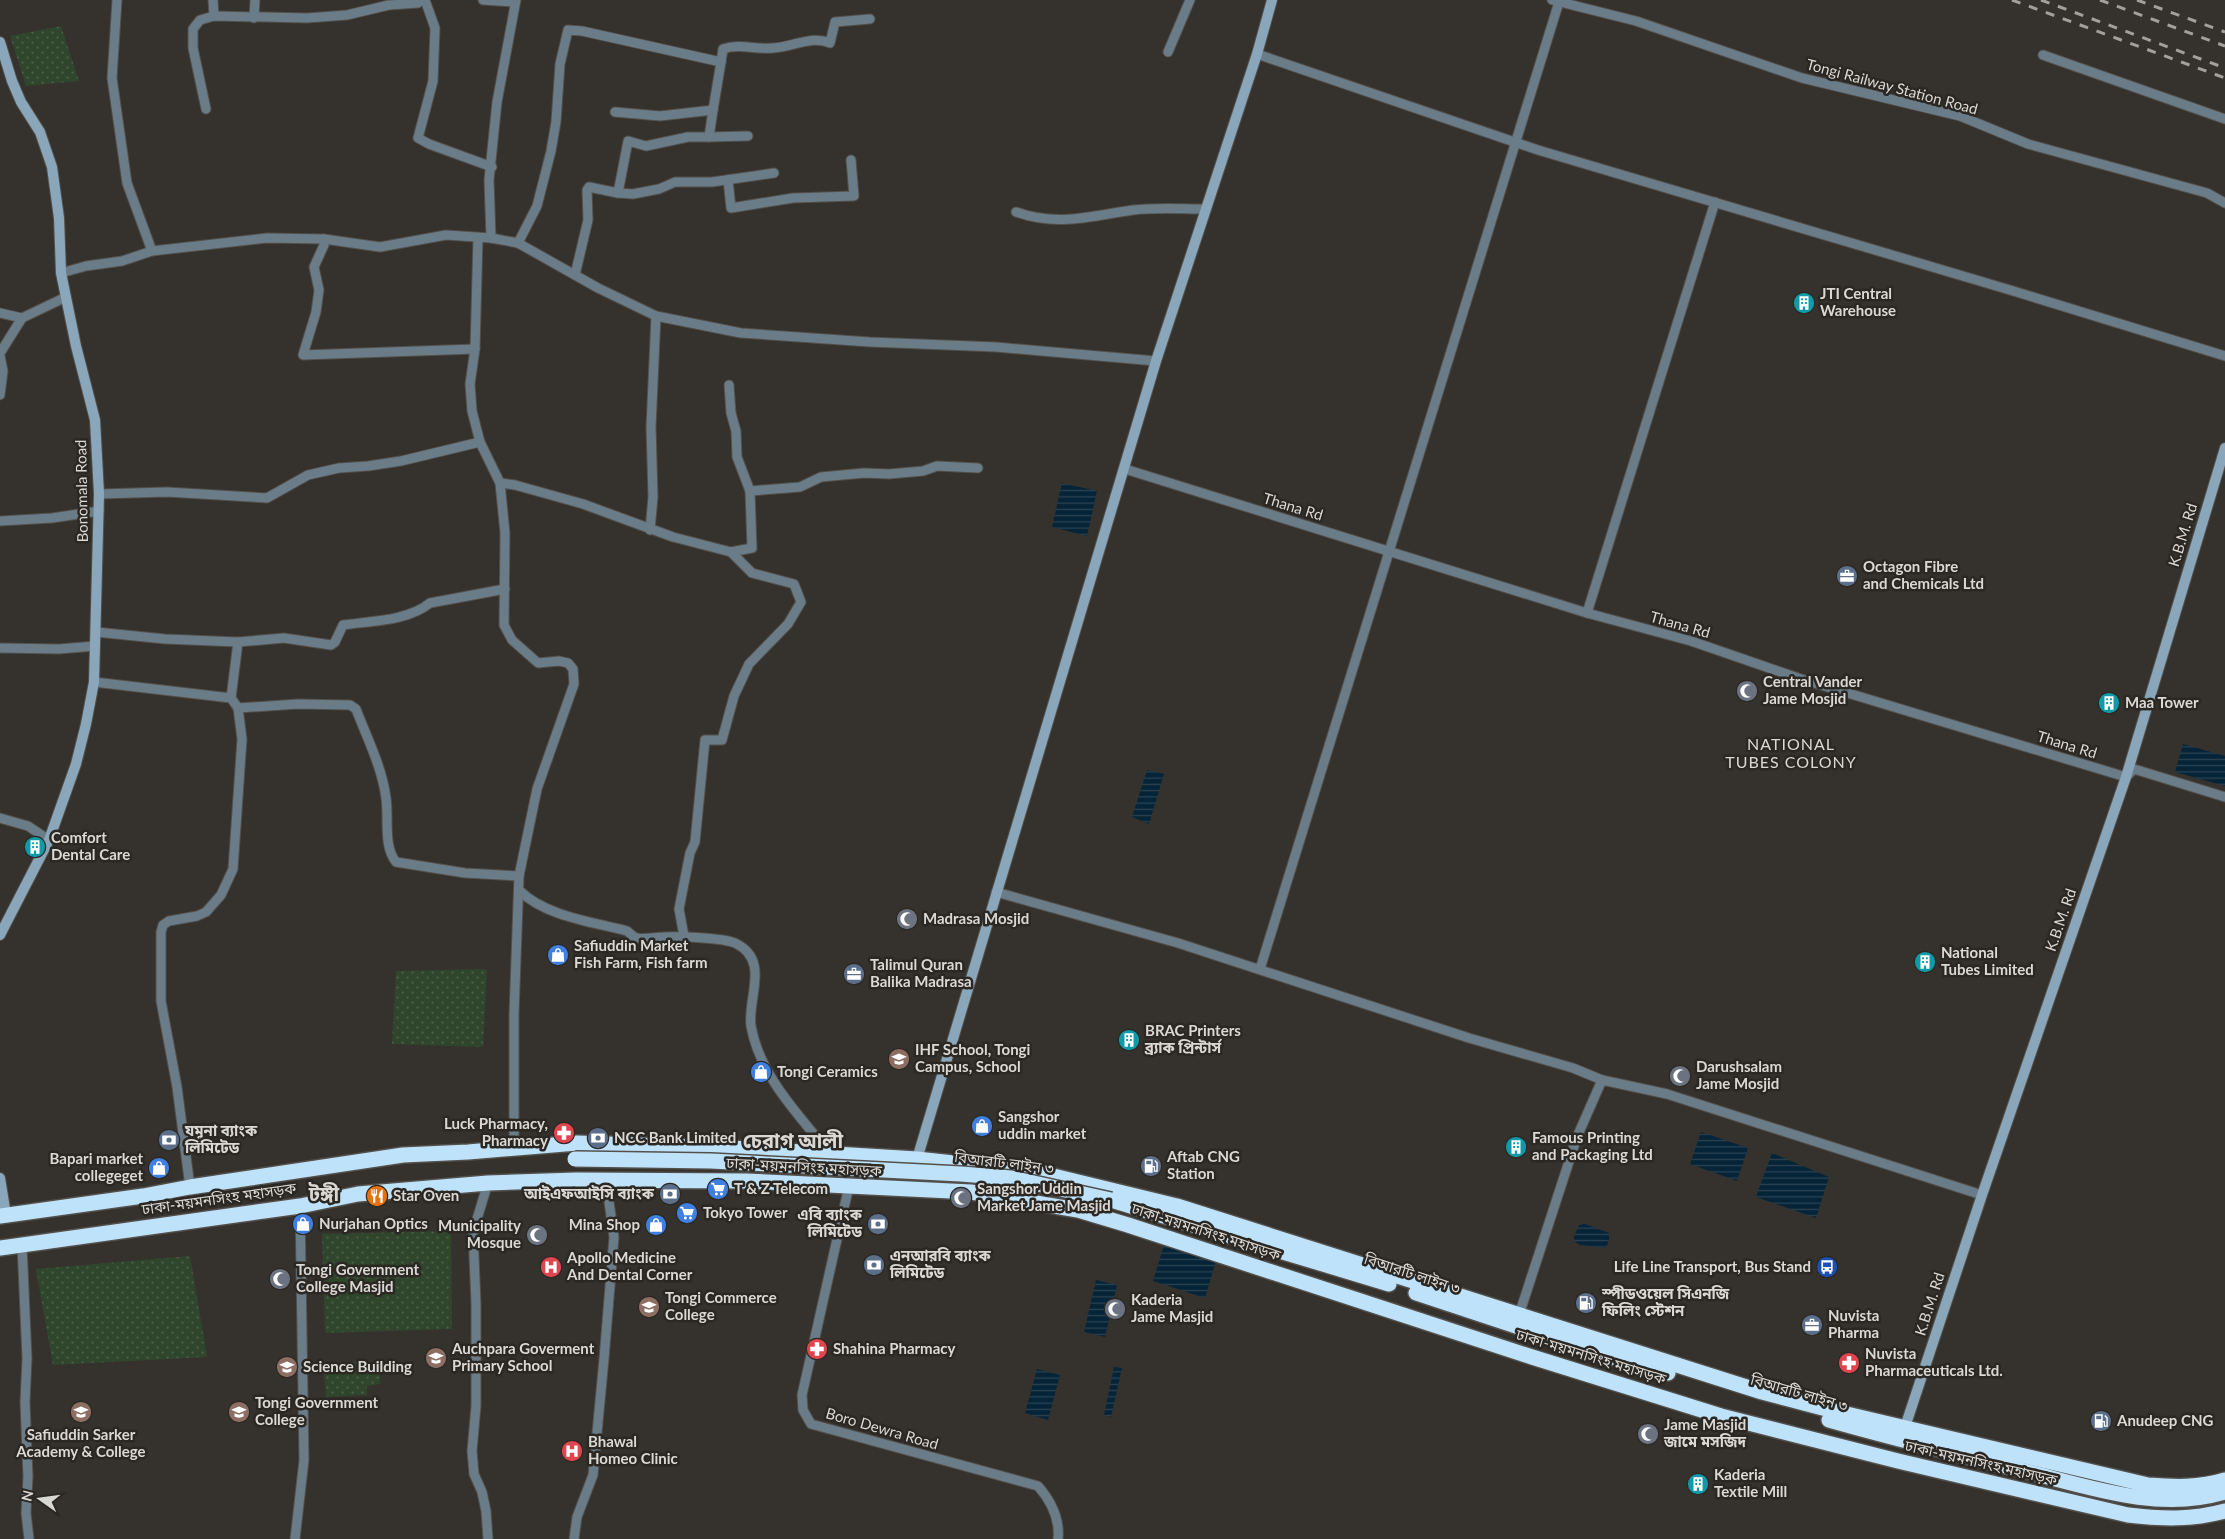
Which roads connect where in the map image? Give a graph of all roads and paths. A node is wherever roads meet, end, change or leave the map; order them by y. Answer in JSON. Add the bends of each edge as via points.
{"nodes":[{"id":1,"x":117,"y":0,"type":"edge"},
{"id":2,"x":213,"y":0,"type":"edge"},
{"id":3,"x":255,"y":0,"type":"edge"},
{"id":4,"x":420,"y":0,"type":"edge"},
{"id":5,"x":425,"y":0,"type":"edge"},
{"id":6,"x":483,"y":0,"type":"edge"},
{"id":7,"x":1190,"y":0,"type":"edge"},
{"id":8,"x":1272,"y":0,"type":"edge"},
{"id":9,"x":516,"y":1,"type":"edge"},
{"id":10,"x":1556,"y":1,"type":"edge"},
{"id":11,"x":378,"y":4,"type":"edge"},
{"id":12,"x":214,"y":16,"type":"junction"},
{"id":13,"x":254,"y":18,"type":"junction"},
{"id":14,"x":870,"y":19,"type":"dead end"},
{"id":15,"x":0,"y":42,"type":"edge"},
{"id":16,"x":1168,"y":52,"type":"dead end"},
{"id":17,"x":1257,"y":54,"type":"junction"},
{"id":18,"x":2043,"y":56,"type":"dead end"},
{"id":19,"x":720,"y":62,"type":"junction"},
{"id":20,"x":206,"y":109,"type":"dead end"},
{"id":21,"x":713,"y":110,"type":"junction"},
{"id":22,"x":615,"y":112,"type":"dead end"},
{"id":23,"x":2225,"y":119,"type":"edge"},
{"id":24,"x":748,"y":136,"type":"dead end"},
{"id":25,"x":710,"y":138,"type":"junction"},
{"id":26,"x":1515,"y":142,"type":"junction"},
{"id":27,"x":851,"y":160,"type":"dead end"},
{"id":28,"x":492,"y":167,"type":"junction"},
{"id":29,"x":774,"y":173,"type":"dead end"},
{"id":30,"x":728,"y":180,"type":"junction"},
{"id":31,"x":618,"y":194,"type":"junction"},
{"id":32,"x":1715,"y":202,"type":"junction"},
{"id":33,"x":2225,"y":203,"type":"edge"},
{"id":34,"x":1206,"y":209,"type":"junction"},
{"id":35,"x":1016,"y":212,"type":"dead end"},
{"id":36,"x":478,"y":238,"type":"junction"},
{"id":37,"x":491,"y":238,"type":"junction"},
{"id":38,"x":324,"y":240,"type":"junction"},
{"id":39,"x":518,"y":243,"type":"junction"},
{"id":40,"x":152,"y":251,"type":"junction"},
{"id":41,"x":61,"y":273,"type":"junction"},
{"id":42,"x":575,"y":275,"type":"junction"},
{"id":43,"x":66,"y":297,"type":"junction"},
{"id":44,"x":0,"y":313,"type":"edge"},
{"id":45,"x":656,"y":316,"type":"junction"},
{"id":46,"x":22,"y":318,"type":"junction"},
{"id":47,"x":475,"y":349,"type":"junction"},
{"id":48,"x":0,"y":354,"type":"edge"},
{"id":49,"x":2225,"y":356,"type":"edge"},
{"id":50,"x":1156,"y":361,"type":"junction"},
{"id":51,"x":729,"y":385,"type":"dead end"},
{"id":52,"x":0,"y":395,"type":"edge"},
{"id":53,"x":480,"y":442,"type":"junction"},
{"id":54,"x":2225,"y":448,"type":"edge"},
{"id":55,"x":2223,"y":463,"type":"edge"},
{"id":56,"x":978,"y":468,"type":"dead end"},
{"id":57,"x":1125,"y":469,"type":"junction"},
{"id":58,"x":500,"y":483,"type":"junction"},
{"id":59,"x":750,"y":491,"type":"junction"},
{"id":60,"x":99,"y":494,"type":"junction"},
{"id":61,"x":99,"y":511,"type":"junction"},
{"id":62,"x":0,"y":521,"type":"edge"},
{"id":63,"x":650,"y":530,"type":"junction"},
{"id":64,"x":1389,"y":551,"type":"junction"},
{"id":65,"x":731,"y":552,"type":"junction"},
{"id":66,"x":505,"y":589,"type":"junction"},
{"id":67,"x":1587,"y":613,"type":"junction"},
{"id":68,"x":96,"y":632,"type":"junction"},
{"id":69,"x":238,"y":642,"type":"junction"},
{"id":70,"x":95,"y":646,"type":"junction"},
{"id":71,"x":0,"y":648,"type":"edge"},
{"id":72,"x":94,"y":682,"type":"junction"},
{"id":73,"x":231,"y":698,"type":"junction"},
{"id":74,"x":238,"y":708,"type":"junction"},
{"id":75,"x":2126,"y":777,"type":"junction"},
{"id":76,"x":2225,"y":798,"type":"edge"},
{"id":77,"x":0,"y":818,"type":"edge"},
{"id":78,"x":49,"y":840,"type":"junction"},
{"id":79,"x":519,"y":876,"type":"junction"},
{"id":80,"x":520,"y":891,"type":"junction"},
{"id":81,"x":996,"y":892,"type":"junction"},
{"id":82,"x":0,"y":935,"type":"edge"},
{"id":83,"x":684,"y":936,"type":"junction"},
{"id":84,"x":1260,"y":970,"type":"junction"},
{"id":85,"x":1602,"y":1080,"type":"junction"},
{"id":86,"x":514,"y":1147,"type":"junction"},
{"id":87,"x":832,"y":1155,"type":"junction"},
{"id":88,"x":575,"y":1159,"type":"dead end"},
{"id":89,"x":917,"y":1159,"type":"junction"},
{"id":90,"x":0,"y":1178,"type":"edge"},
{"id":91,"x":606,"y":1181,"type":"junction"},
{"id":92,"x":488,"y":1183,"type":"junction"},
{"id":93,"x":849,"y":1186,"type":"junction"},
{"id":94,"x":190,"y":1187,"type":"junction"},
{"id":95,"x":1982,"y":1195,"type":"junction"},
{"id":96,"x":300,"y":1206,"type":"junction"},
{"id":97,"x":3,"y":1216,"type":"edge"},
{"id":98,"x":22,"y":1245,"type":"junction"},
{"id":99,"x":0,"y":1248,"type":"edge"},
{"id":100,"x":1519,"y":1315,"type":"junction"},
{"id":101,"x":1905,"y":1427,"type":"junction"},
{"id":102,"x":2225,"y":1480,"type":"edge"},
{"id":103,"x":2225,"y":1492,"type":"edge"},
{"id":104,"x":2225,"y":1511,"type":"edge"},
{"id":105,"x":29,"y":1539,"type":"edge"},
{"id":106,"x":295,"y":1539,"type":"edge"},
{"id":107,"x":488,"y":1539,"type":"edge"},
{"id":108,"x":574,"y":1539,"type":"edge"},
{"id":109,"x":1058,"y":1539,"type":"edge"}],
"edges":[{"from":1,"to":40,"type":"street","via":[[112,78],[127,183]]},
{"from":2,"to":12,"type":"street"},
{"from":3,"to":13,"type":"street"},
{"from":4,"to":11,"type":"street","via":[[418,3]]},
{"from":5,"to":28,"type":"street","via":[[435,28],[433,81],[418,138]]},
{"from":6,"to":9,"type":"street"},
{"from":7,"to":16,"type":"street"},
{"from":8,"to":17,"type":"street"},
{"from":9,"to":28,"type":"street","via":[[497,102]]},
{"from":10,"to":26,"type":"street"},
{"from":10,"to":33,"type":"street","name":"Tongi Railway Station Road","via":[[1636,21],[1802,78],[1960,116],[2028,144],[2207,193]]},
{"from":11,"to":13,"type":"street","via":[[366,12],[347,15]]},
{"from":12,"to":13,"type":"street"},
{"from":12,"to":20,"type":"street","via":[[200,20],[193,29],[192,48]]},
{"from":14,"to":19,"type":"street","via":[[835,22],[830,43],[820,39],[773,48],[733,45],[723,49]]},
{"from":15,"to":41,"type":"street","name":"Bonomala Road","via":[[12,81],[40,132],[52,167],[59,218]]},
{"from":17,"to":26,"type":"street"},
{"from":17,"to":34,"type":"street"},
{"from":18,"to":23,"type":"street"},
{"from":19,"to":21,"type":"street"},
{"from":19,"to":39,"type":"street","via":[[582,30],[568,30],[560,64],[551,151],[537,206]]},
{"from":21,"to":22,"type":"street","via":[[660,116]]},
{"from":21,"to":25,"type":"street"},
{"from":24,"to":25,"type":"street"},
{"from":25,"to":31,"type":"street","via":[[688,136],[646,146],[628,141]]},
{"from":26,"to":32,"type":"street"},
{"from":26,"to":64,"type":"street"},
{"from":27,"to":30,"type":"street","via":[[854,196],[793,198],[731,208]]},
{"from":28,"to":37,"type":"street","via":[[489,180]]},
{"from":29,"to":30,"type":"street"},
{"from":30,"to":31,"type":"street","via":[[676,182],[641,194]]},
{"from":31,"to":42,"type":"street","via":[[587,188],[588,220]]},
{"from":32,"to":49,"type":"street"},
{"from":32,"to":67,"type":"street"},
{"from":34,"to":35,"type":"street","via":[[1134,210],[1091,218],[1050,220]]},
{"from":34,"to":50,"type":"street"},
{"from":36,"to":37,"type":"street"},
{"from":36,"to":38,"type":"street","via":[[446,235],[380,247]]},
{"from":36,"to":47,"type":"street"},
{"from":37,"to":39,"type":"street"},
{"from":38,"to":40,"type":"street","via":[[267,238]]},
{"from":38,"to":47,"type":"street","via":[[314,267],[319,290],[316,312],[303,355]]},
{"from":39,"to":42,"type":"street"},
{"from":40,"to":41,"type":"street","via":[[122,261]]},
{"from":41,"to":43,"type":"street","name":"Bonomala Road"},
{"from":42,"to":45,"type":"street"},
{"from":43,"to":46,"type":"street"},
{"from":43,"to":60,"type":"street","name":"Bonomala Road","via":[[95,420]]},
{"from":44,"to":46,"type":"street"},
{"from":45,"to":50,"type":"street","via":[[741,333],[996,347]]},
{"from":45,"to":63,"type":"street"},
{"from":46,"to":48,"type":"street"},
{"from":47,"to":53,"type":"street","via":[[470,384],[472,411]]},
{"from":48,"to":52,"type":"street","via":[[3,371]]},
{"from":50,"to":57,"type":"street"},
{"from":51,"to":59,"type":"street","via":[[737,457]]},
{"from":53,"to":58,"type":"street"},
{"from":53,"to":60,"type":"street","via":[[401,460],[308,474],[267,498],[167,492]]},
{"from":54,"to":55,"type":"street","name":"K.B.M. Rd"},
{"from":55,"to":75,"type":"street","name":"K.B.M. Rd"},
{"from":56,"to":59,"type":"street","via":[[937,466],[923,471],[889,474],[864,472],[821,478],[800,487]]},
{"from":57,"to":64,"type":"street","name":"Thana Rd"},
{"from":57,"to":81,"type":"street"},
{"from":58,"to":63,"type":"street","via":[[583,504]]},
{"from":58,"to":66,"type":"street","via":[[505,533]]},
{"from":59,"to":65,"type":"street","via":[[752,548]]},
{"from":60,"to":61,"type":"street","name":"Bonomala Road"},
{"from":61,"to":62,"type":"street"},
{"from":61,"to":68,"type":"street","name":"Bonomala Road"},
{"from":63,"to":65,"type":"street"},
{"from":64,"to":67,"type":"street","name":"Thana Rd"},
{"from":64,"to":84,"type":"street"},
{"from":65,"to":83,"type":"street","via":[[752,573],[794,584],[801,602],[788,624],[749,664],[734,696],[722,740],[706,740],[695,842],[679,909]]},
{"from":66,"to":69,"type":"street","via":[[430,603],[421,611],[383,620],[343,625],[331,645],[284,638]]},
{"from":66,"to":79,"type":"street","via":[[504,625],[512,640],[538,663],[568,663],[573,669],[574,684],[537,790]]},
{"from":67,"to":75,"type":"street","name":"Thana Rd","via":[[1691,641],[1798,678]]},
{"from":68,"to":69,"type":"street"},
{"from":68,"to":70,"type":"street","name":"Bonomala Road"},
{"from":69,"to":73,"type":"street"},
{"from":70,"to":71,"type":"street"},
{"from":70,"to":72,"type":"street","name":"Bonomala Road"},
{"from":72,"to":73,"type":"street"},
{"from":72,"to":78,"type":"street","name":"Bonomala Road","via":[[76,764]]},
{"from":73,"to":74,"type":"street"},
{"from":74,"to":79,"type":"street","via":[[350,705],[356,709],[378,765],[386,798],[389,854],[396,862],[465,873]]},
{"from":74,"to":94,"type":"street","via":[[242,739],[233,869],[221,895],[206,912],[169,921],[163,924],[161,932],[161,1001],[177,1087]]},
{"from":75,"to":76,"type":"street","name":"Thana Rd","via":[[2134,769]]},
{"from":75,"to":95,"type":"street","name":"K.B.M. Rd"},
{"from":77,"to":78,"type":"street","via":[[28,826]]},
{"from":78,"to":82,"type":"street","name":"Bonomala Road"},
{"from":79,"to":80,"type":"street"},
{"from":80,"to":83,"type":"street","via":[[545,909],[627,932],[637,938]]},
{"from":80,"to":86,"type":"street","via":[[514,1014]]},
{"from":81,"to":84,"type":"street","via":[[1178,943]]},
{"from":81,"to":89,"type":"street"},
{"from":83,"to":87,"type":"street","via":[[735,943],[756,965],[750,1014],[757,1048],[774,1082]]},
{"from":84,"to":85,"type":"street","via":[[1573,1068]]},
{"from":85,"to":95,"type":"street","via":[[1667,1094]]},
{"from":85,"to":100,"type":"street","via":[[1577,1137]]},
{"from":86,"to":87,"type":"highway","name":"ঢাকা-ময়মনসিংহ মহাসড়ক","via":[[605,1143]]},
{"from":86,"to":94,"type":"highway","name":"ঢাকা-ময়মনসিংহ মহাসড়ক","via":[[403,1155]]},
{"from":87,"to":89,"type":"highway","name":"ঢাকা-ময়মনসিংহ মহাসড়ক"},
{"from":88,"to":103,"type":"highway","name":"বিআরটি লাইন ৩","bridge":true,"via":[[711,1162],[1011,1178],[1120,1203],[1401,1288],[1591,1351],[1899,1440],[2125,1495],[2178,1500]]},
{"from":89,"to":100,"type":"highway","name":"ঢাকা-ময়মনসিংহ মহাসড়ক","via":[[1037,1172],[1177,1206]]},
{"from":90,"to":97,"type":"street"},
{"from":91,"to":92,"type":"highway","name":"ঢাকা-ময়মনসিংহ মহাসড়ক"},
{"from":91,"to":93,"type":"highway","name":"ঢাকা-ময়মনসিংহ মহাসড়ক","via":[[746,1181]]},
{"from":91,"to":108,"type":"street","via":[[614,1237],[604,1358],[593,1474],[577,1517]]},
{"from":92,"to":96,"type":"highway","name":"ঢাকা-ময়মনসিংহ মহাসড়ক","via":[[358,1194]]},
{"from":92,"to":107,"type":"street","via":[[473,1232],[476,1406],[472,1450],[474,1474],[486,1511]]},
{"from":93,"to":104,"type":"highway","name":"ঢাকা-ময়মনসিংহ মহাসড়ক","via":[[971,1192],[1078,1210],[1551,1363],[1789,1434],[2128,1515],[2169,1520]]},
{"from":93,"to":109,"type":"street","name":"Boro Dewra Road","via":[[802,1395],[803,1410],[812,1424],[1038,1486],[1049,1499],[1059,1526]]},
{"from":94,"to":97,"type":"highway","name":"ঢাকা-ময়মনসিংহ মহাসড়ক"},
{"from":95,"to":101,"type":"street","name":"K.B.M. Rd"},
{"from":96,"to":98,"type":"highway","name":"ঢাকা-ময়মনসিংহ মহাসড়ক"},
{"from":96,"to":106,"type":"street","via":[[304,1460]]},
{"from":98,"to":99,"type":"highway","name":"ঢাকা-ময়মনসিংহ মহাসড়ক"},
{"from":98,"to":105,"type":"street"},
{"from":100,"to":101,"type":"highway","name":"ঢাকা-ময়মনসিংহ মহাসড়ক","via":[[1762,1392]]},
{"from":101,"to":102,"type":"highway","name":"ঢাকা-ময়মনসিংহ মহাসড়ক","via":[[2148,1485],[2179,1487],[2209,1485]]}]}
